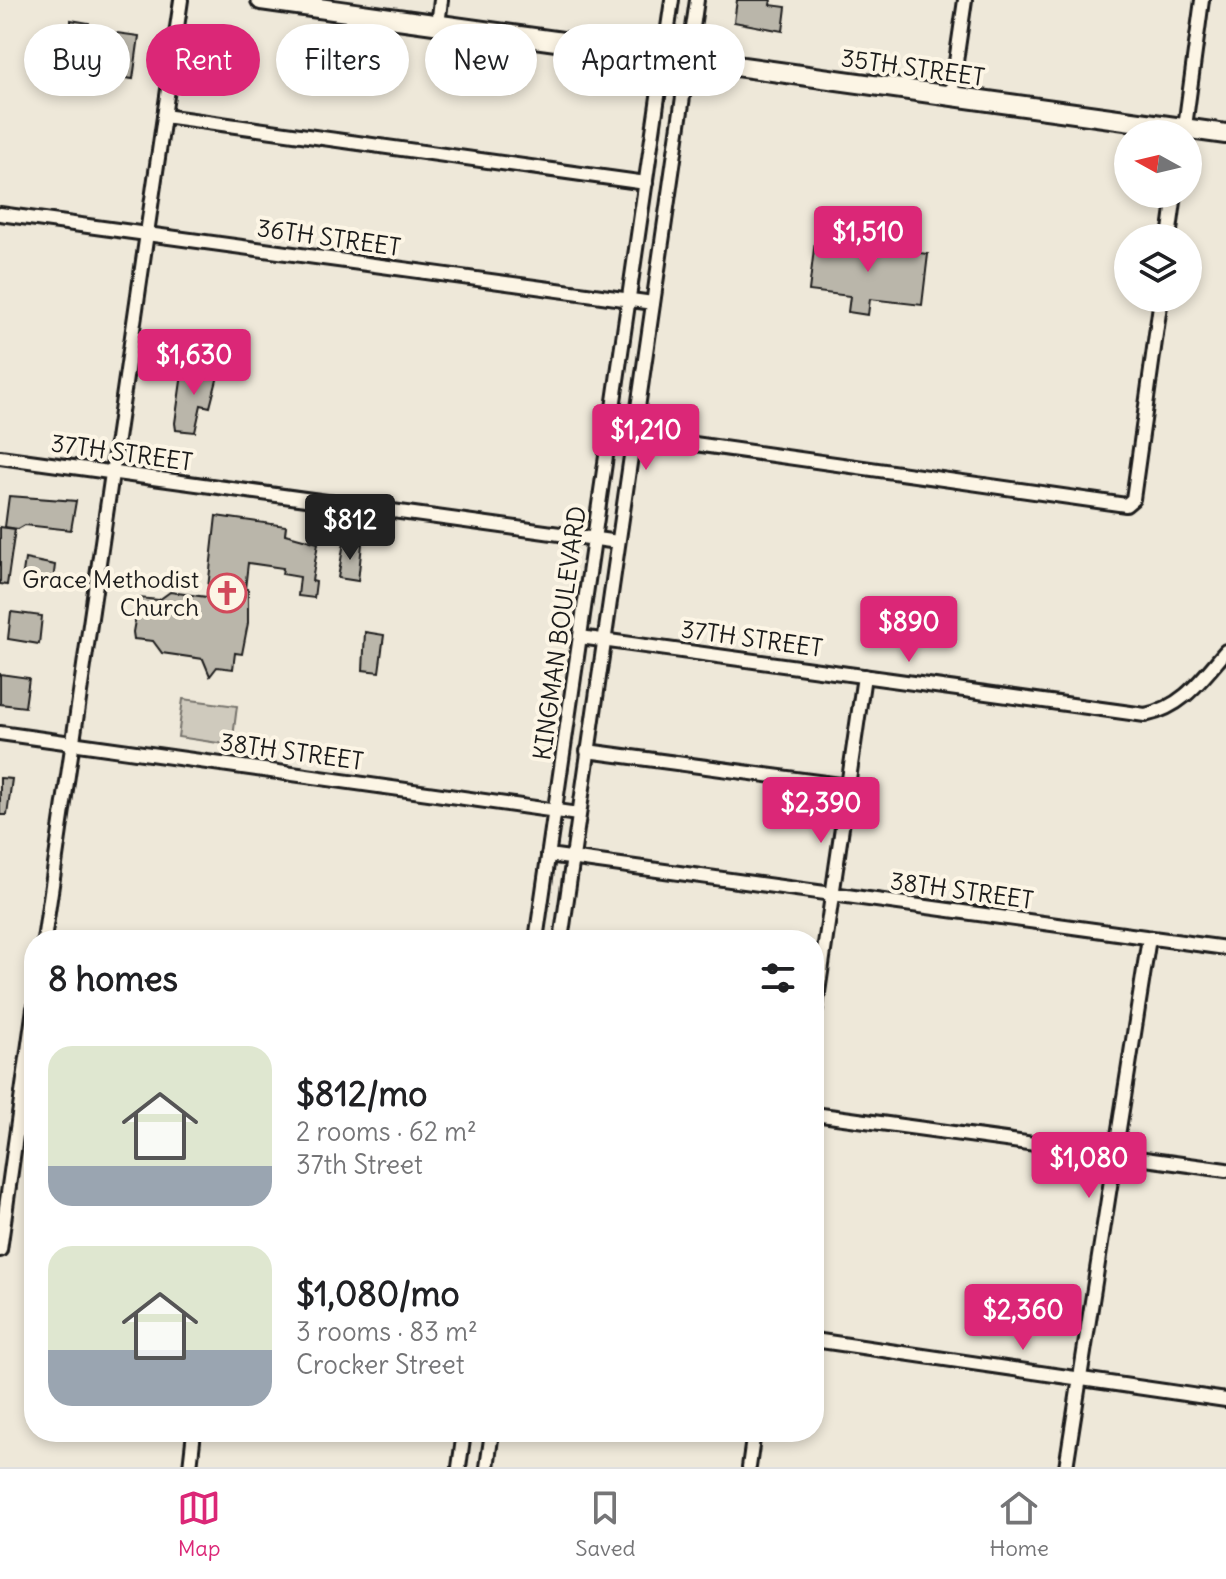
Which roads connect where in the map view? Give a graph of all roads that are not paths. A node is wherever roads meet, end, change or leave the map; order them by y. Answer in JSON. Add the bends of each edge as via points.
{"nodes":[{"id":1,"x":181,"y":0,"type":"edge"},
{"id":2,"x":261,"y":0,"type":"edge"},
{"id":3,"x":441,"y":0,"type":"edge"},
{"id":4,"x":672,"y":0,"type":"edge"},
{"id":5,"x":697,"y":0,"type":"edge"},
{"id":6,"x":965,"y":0,"type":"edge"},
{"id":7,"x":1202,"y":0,"type":"edge"},
{"id":8,"x":431,"y":24,"type":"edge"},
{"id":9,"x":438,"y":24,"type":"edge"},
{"id":10,"x":669,"y":24,"type":"edge"},
{"id":11,"x":693,"y":24,"type":"edge"},
{"id":12,"x":745,"y":68,"type":"edge"},
{"id":13,"x":658,"y":96,"type":"edge"},
{"id":14,"x":683,"y":96,"type":"edge"},
{"id":15,"x":951,"y":96,"type":"junction"},
{"id":16,"x":164,"y":116,"type":"junction"},
{"id":17,"x":1114,"y":120,"type":"edge"},
{"id":18,"x":1186,"y":120,"type":"edge"},
{"id":19,"x":1202,"y":132,"type":"edge"},
{"id":20,"x":1226,"y":134,"type":"edge"},
{"id":21,"x":646,"y":183,"type":"junction"},
{"id":22,"x":0,"y":214,"type":"edge"},
{"id":23,"x":147,"y":234,"type":"junction"},
{"id":24,"x":629,"y":300,"type":"junction"},
{"id":25,"x":653,"y":303,"type":"junction"},
{"id":26,"x":1159,"y":312,"type":"edge"},
{"id":27,"x":610,"y":432,"type":"junction"},
{"id":28,"x":634,"y":435,"type":"junction"},
{"id":29,"x":0,"y":457,"type":"edge"},
{"id":30,"x":112,"y":473,"type":"junction"},
{"id":31,"x":594,"y":539,"type":"junction"},
{"id":32,"x":618,"y":542,"type":"junction"},
{"id":33,"x":580,"y":637,"type":"junction"},
{"id":34,"x":604,"y":640,"type":"junction"},
{"id":35,"x":1226,"y":651,"type":"edge"},
{"id":36,"x":864,"y":676,"type":"junction"},
{"id":37,"x":0,"y":733,"type":"edge"},
{"id":38,"x":72,"y":743,"type":"junction"},
{"id":39,"x":587,"y":751,"type":"junction"},
{"id":40,"x":848,"y":786,"type":"junction"},
{"id":41,"x":555,"y":810,"type":"junction"},
{"id":42,"x":578,"y":814,"type":"junction"},
{"id":43,"x":548,"y":855,"type":"junction"},
{"id":44,"x":572,"y":858,"type":"junction"},
{"id":45,"x":832,"y":894,"type":"junction"},
{"id":46,"x":45,"y":930,"type":"edge"},
{"id":47,"x":537,"y":930,"type":"edge"},
{"id":48,"x":562,"y":930,"type":"edge"},
{"id":49,"x":1149,"y":938,"type":"junction"},
{"id":50,"x":1226,"y":948,"type":"edge"},
{"id":51,"x":824,"y":950,"type":"edge"},
{"id":52,"x":24,"y":1079,"type":"edge"},
{"id":53,"x":824,"y":1115,"type":"edge"},
{"id":54,"x":1114,"y":1154,"type":"junction"},
{"id":55,"x":1226,"y":1170,"type":"edge"},
{"id":56,"x":0,"y":1250,"type":"edge"},
{"id":57,"x":824,"y":1341,"type":"edge"},
{"id":58,"x":1080,"y":1379,"type":"junction"},
{"id":59,"x":1226,"y":1400,"type":"edge"},
{"id":60,"x":193,"y":1442,"type":"edge"},
{"id":61,"x":463,"y":1442,"type":"edge"},
{"id":62,"x":491,"y":1442,"type":"edge"},
{"id":63,"x":753,"y":1442,"type":"edge"},
{"id":64,"x":190,"y":1467,"type":"edge"},
{"id":65,"x":459,"y":1467,"type":"edge"},
{"id":66,"x":487,"y":1467,"type":"edge"},
{"id":67,"x":749,"y":1467,"type":"edge"},
{"id":68,"x":1066,"y":1467,"type":"edge"}],
"edges":[{"from":1,"to":16,"type":"street"},
{"from":2,"to":8,"type":"street","name":"35TH STREET"},
{"from":3,"to":9,"type":"street"},
{"from":4,"to":10,"type":"street","name":"KINGMAN BOULEVARD"},
{"from":5,"to":11,"type":"street","name":"KINGMAN BOULEVARD"},
{"from":6,"to":15,"type":"street"},
{"from":7,"to":18,"type":"street"},
{"from":12,"to":15,"type":"street","name":"35TH STREET"},
{"from":13,"to":21,"type":"street","name":"KINGMAN BOULEVARD"},
{"from":14,"to":25,"type":"street","name":"KINGMAN BOULEVARD"},
{"from":15,"to":17,"type":"street","name":"35TH STREET"},
{"from":16,"to":21,"type":"street"},
{"from":16,"to":23,"type":"street"},
{"from":19,"to":20,"type":"street","name":"35TH STREET"},
{"from":21,"to":24,"type":"street","name":"KINGMAN BOULEVARD"},
{"from":22,"to":23,"type":"street","name":"36TH STREET"},
{"from":23,"to":24,"type":"street","name":"36TH STREET"},
{"from":23,"to":30,"type":"street"},
{"from":24,"to":25,"type":"street","name":"36TH STREET"},
{"from":24,"to":27,"type":"street","name":"KINGMAN BOULEVARD"},
{"from":25,"to":28,"type":"street","name":"KINGMAN BOULEVARD"},
{"from":26,"to":28,"type":"street","via":[[1133,499],[1126,505]]},
{"from":27,"to":28,"type":"street"},
{"from":27,"to":31,"type":"street","name":"KINGMAN BOULEVARD"},
{"from":28,"to":32,"type":"street","name":"KINGMAN BOULEVARD"},
{"from":29,"to":30,"type":"street","name":"37TH STREET"},
{"from":30,"to":31,"type":"street","name":"37TH STREET"},
{"from":30,"to":38,"type":"street"},
{"from":31,"to":32,"type":"street","name":"37TH STREET"},
{"from":31,"to":33,"type":"street","name":"KINGMAN BOULEVARD"},
{"from":32,"to":34,"type":"street","name":"KINGMAN BOULEVARD"},
{"from":33,"to":34,"type":"street","name":"37TH STREET"},
{"from":33,"to":41,"type":"street","name":"KINGMAN BOULEVARD"},
{"from":34,"to":36,"type":"street","name":"37TH STREET"},
{"from":34,"to":39,"type":"street","name":"KINGMAN BOULEVARD"},
{"from":35,"to":36,"type":"street","name":"37TH STREET","via":[[1184,699],[1145,715]]},
{"from":36,"to":40,"type":"street"},
{"from":37,"to":38,"type":"street","name":"38TH STREET"},
{"from":38,"to":41,"type":"street","name":"38TH STREET"},
{"from":38,"to":46,"type":"street"},
{"from":39,"to":40,"type":"street"},
{"from":39,"to":42,"type":"street","name":"KINGMAN BOULEVARD"},
{"from":40,"to":45,"type":"street"},
{"from":41,"to":42,"type":"street","name":"38TH STREET"},
{"from":41,"to":43,"type":"street","name":"KINGMAN BOULEVARD"},
{"from":42,"to":44,"type":"street","name":"KINGMAN BOULEVARD"},
{"from":43,"to":44,"type":"street","name":"38TH STREET"},
{"from":43,"to":47,"type":"street","name":"KINGMAN BOULEVARD"},
{"from":44,"to":45,"type":"street","name":"38TH STREET"},
{"from":44,"to":48,"type":"street","name":"KINGMAN BOULEVARD"},
{"from":45,"to":49,"type":"street","name":"38TH STREET"},
{"from":45,"to":51,"type":"street"},
{"from":49,"to":50,"type":"street","name":"38TH STREET"},
{"from":49,"to":54,"type":"street"},
{"from":52,"to":56,"type":"street"},
{"from":53,"to":54,"type":"street"},
{"from":54,"to":55,"type":"street"},
{"from":54,"to":58,"type":"street"},
{"from":57,"to":58,"type":"street"},
{"from":58,"to":59,"type":"street"},
{"from":58,"to":68,"type":"street"},
{"from":60,"to":64,"type":"street"},
{"from":61,"to":65,"type":"street"},
{"from":62,"to":66,"type":"street"},
{"from":63,"to":67,"type":"street"}]}
